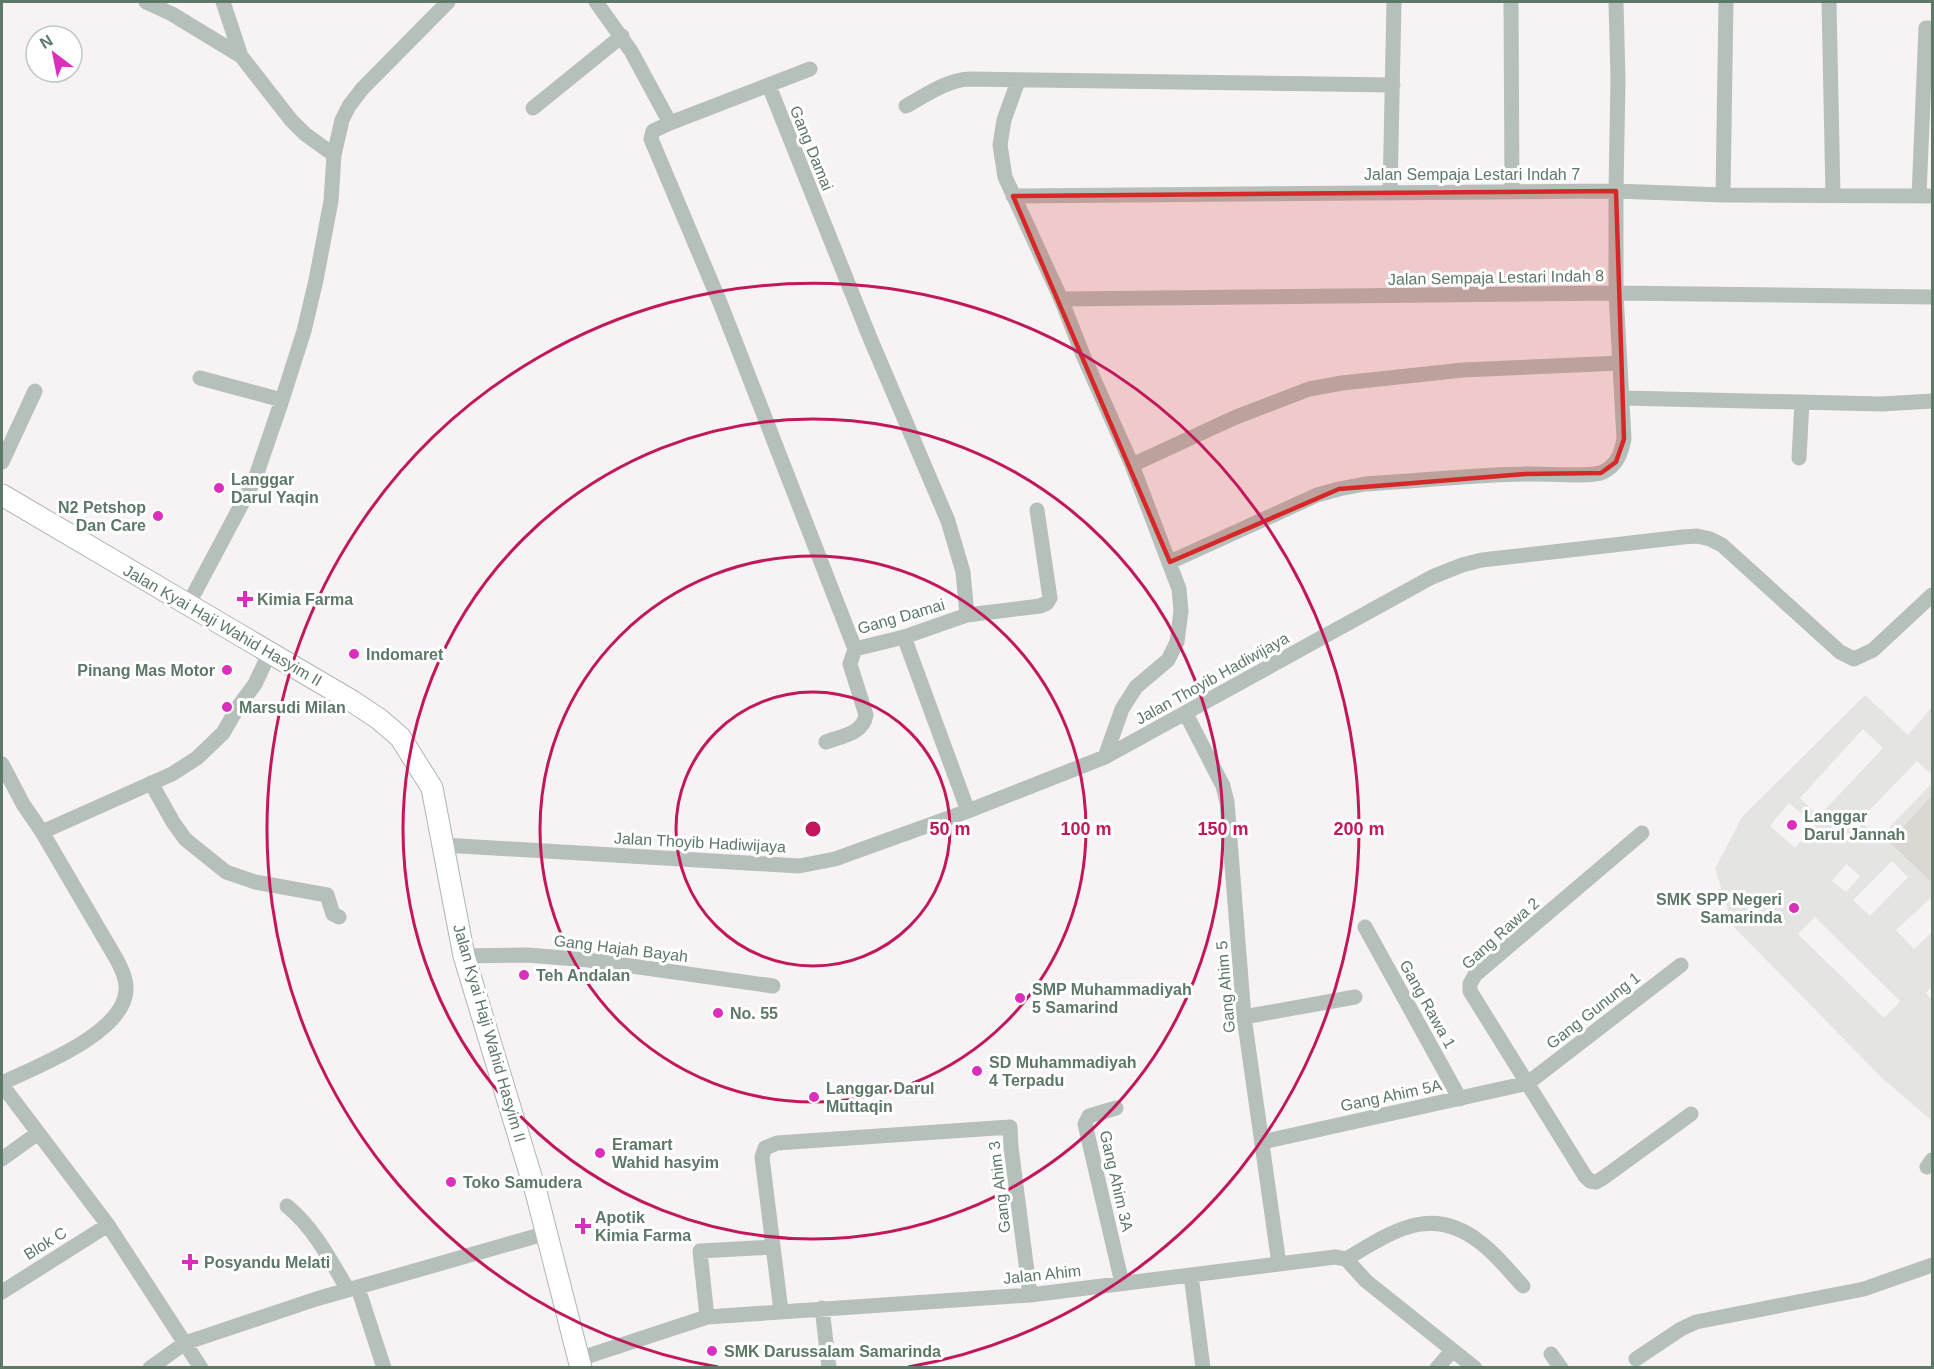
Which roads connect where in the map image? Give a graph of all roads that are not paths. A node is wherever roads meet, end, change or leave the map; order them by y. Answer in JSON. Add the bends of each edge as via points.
{"nodes":[{"id":1,"x":146,"y":2,"type":"edge"},
{"id":2,"x":223,"y":2,"type":"edge"},
{"id":3,"x":448,"y":2,"type":"edge"},
{"id":4,"x":596,"y":2,"type":"edge"},
{"id":5,"x":1394,"y":2,"type":"edge"},
{"id":6,"x":1511,"y":2,"type":"edge"},
{"id":7,"x":1616,"y":2,"type":"edge"},
{"id":8,"x":1726,"y":2,"type":"edge"},
{"id":9,"x":1829,"y":2,"type":"edge"},
{"id":10,"x":1932,"y":28,"type":"edge"},
{"id":11,"x":622,"y":36,"type":"junction"},
{"id":12,"x":241,"y":56,"type":"junction"},
{"id":13,"x":810,"y":69,"type":"dead end"},
{"id":14,"x":1018,"y":81,"type":"junction"},
{"id":15,"x":1393,"y":85,"type":"junction"},
{"id":16,"x":768,"y":86,"type":"junction"},
{"id":17,"x":906,"y":106,"type":"dead end"},
{"id":18,"x":532,"y":108,"type":"dead end"},
{"id":19,"x":670,"y":123,"type":"junction"},
{"id":20,"x":334,"y":155,"type":"junction"},
{"id":21,"x":1616,"y":191,"type":"junction"},
{"id":22,"x":1512,"y":192,"type":"junction"},
{"id":23,"x":1390,"y":193,"type":"junction"},
{"id":24,"x":1723,"y":195,"type":"junction"},
{"id":25,"x":1833,"y":195,"type":"junction"},
{"id":26,"x":1012,"y":196,"type":"junction"},
{"id":27,"x":1926,"y":196,"type":"edge"},
{"id":28,"x":1616,"y":293,"type":"junction"},
{"id":29,"x":1932,"y":297,"type":"edge"},
{"id":30,"x":1061,"y":299,"type":"junction"},
{"id":31,"x":1620,"y":363,"type":"junction"},
{"id":32,"x":200,"y":378,"type":"dead end"},
{"id":33,"x":35,"y":391,"type":"dead end"},
{"id":34,"x":1623,"y":398,"type":"junction"},
{"id":35,"x":282,"y":400,"type":"junction"},
{"id":36,"x":1932,"y":400,"type":"edge"},
{"id":37,"x":1802,"y":402,"type":"junction"},
{"id":38,"x":1799,"y":458,"type":"dead end"},
{"id":39,"x":2,"y":462,"type":"edge"},
{"id":40,"x":1132,"y":465,"type":"junction"},
{"id":41,"x":2,"y":495,"type":"edge"},
{"id":42,"x":1036,"y":510,"type":"dead end"},
{"id":43,"x":1170,"y":562,"type":"junction"},
{"id":44,"x":1932,"y":595,"type":"edge"},
{"id":45,"x":188,"y":605,"type":"junction"},
{"id":46,"x":967,"y":615,"type":"junction"},
{"id":47,"x":904,"y":637,"type":"junction"},
{"id":48,"x":855,"y":649,"type":"junction"},
{"id":49,"x":269,"y":654,"type":"junction"},
{"id":50,"x":1186,"y":714,"type":"junction"},
{"id":51,"x":826,"y":742,"type":"dead end"},
{"id":52,"x":1105,"y":757,"type":"junction"},
{"id":53,"x":2,"y":764,"type":"edge"},
{"id":54,"x":151,"y":783,"type":"junction"},
{"id":55,"x":968,"y":811,"type":"junction"},
{"id":56,"x":42,"y":832,"type":"junction"},
{"id":57,"x":1642,"y":833,"type":"dead end"},
{"id":58,"x":443,"y":845,"type":"junction"},
{"id":59,"x":339,"y":917,"type":"dead end"},
{"id":60,"x":1365,"y":927,"type":"dead end"},
{"id":61,"x":465,"y":956,"type":"junction"},
{"id":62,"x":1681,"y":965,"type":"dead end"},
{"id":63,"x":773,"y":986,"type":"dead end"},
{"id":64,"x":1355,"y":997,"type":"dead end"},
{"id":65,"x":1244,"y":1017,"type":"junction"},
{"id":66,"x":1528,"y":1083,"type":"junction"},
{"id":67,"x":2,"y":1084,"type":"edge"},
{"id":68,"x":1460,"y":1099,"type":"junction"},
{"id":69,"x":1116,"y":1107,"type":"dead end"},
{"id":70,"x":1691,"y":1114,"type":"dead end"},
{"id":71,"x":38,"y":1133,"type":"junction"},
{"id":72,"x":1262,"y":1142,"type":"junction"},
{"id":73,"x":2,"y":1159,"type":"edge"},
{"id":74,"x":287,"y":1206,"type":"dead end"},
{"id":75,"x":108,"y":1225,"type":"junction"},
{"id":76,"x":547,"y":1233,"type":"junction"},
{"id":77,"x":773,"y":1247,"type":"junction"},
{"id":78,"x":1346,"y":1259,"type":"junction"},
{"id":79,"x":1279,"y":1264,"type":"junction"},
{"id":80,"x":1932,"y":1265,"type":"edge"},
{"id":81,"x":1191,"y":1275,"type":"junction"},
{"id":82,"x":1122,"y":1283,"type":"junction"},
{"id":83,"x":1523,"y":1286,"type":"dead end"},
{"id":84,"x":353,"y":1289,"type":"junction"},
{"id":85,"x":2,"y":1292,"type":"edge"},
{"id":86,"x":1030,"y":1295,"type":"junction"},
{"id":87,"x":822,"y":1308,"type":"junction"},
{"id":88,"x":781,"y":1311,"type":"junction"},
{"id":89,"x":707,"y":1317,"type":"junction"},
{"id":90,"x":185,"y":1343,"type":"junction"},
{"id":91,"x":1452,"y":1351,"type":"junction"},
{"id":92,"x":1551,"y":1354,"type":"dead end"},
{"id":93,"x":1636,"y":1359,"type":"dead end"},
{"id":94,"x":580,"y":1363,"type":"edge"},
{"id":95,"x":150,"y":1368,"type":"edge"},
{"id":96,"x":201,"y":1368,"type":"edge"},
{"id":97,"x":384,"y":1368,"type":"edge"},
{"id":98,"x":829,"y":1368,"type":"edge"},
{"id":99,"x":1203,"y":1368,"type":"edge"},
{"id":100,"x":1437,"y":1368,"type":"edge"},
{"id":101,"x":1475,"y":1368,"type":"edge"},
{"id":102,"x":1561,"y":1368,"type":"edge"}],
"edges":[{"from":1,"to":12,"type":"street"},
{"from":2,"to":12,"type":"street"},
{"from":3,"to":20,"type":"street","via":[[349,106]]},
{"from":4,"to":11,"type":"street"},
{"from":5,"to":15,"type":"street"},
{"from":6,"to":22,"type":"street"},
{"from":7,"to":21,"type":"street"},
{"from":8,"to":24,"type":"street"},
{"from":9,"to":25,"type":"street"},
{"from":10,"to":27,"type":"street","via":[[1926,28]]},
{"from":11,"to":18,"type":"street"},
{"from":11,"to":19,"type":"street"},
{"from":12,"to":20,"type":"street","via":[[291,120]]},
{"from":13,"to":16,"type":"street"},
{"from":14,"to":15,"type":"street"},
{"from":14,"to":17,"type":"street","via":[[960,79]]},
{"from":14,"to":26,"type":"street","via":[[1004,120],[1000,146]]},
{"from":15,"to":23,"type":"street"},
{"from":16,"to":19,"type":"street","name":"Gang Damai"},
{"from":16,"to":46,"type":"street","name":"Gang Damai","via":[[948,521],[963,572]]},
{"from":19,"to":48,"type":"street","name":"Gang Damai","via":[[653,131],[651,138],[721,305]]},
{"from":20,"to":35,"type":"street","via":[[331,201],[316,280]]},
{"from":21,"to":22,"type":"street","name":"Jalan Sempaja Lestari Indah 7"},
{"from":21,"to":24,"type":"street","name":"Jalan Sempaja Lestari Indah 7"},
{"from":21,"to":28,"type":"street"},
{"from":22,"to":23,"type":"street","name":"Jalan Sempaja Lestari Indah 7"},
{"from":23,"to":26,"type":"street","name":"Jalan Sempaja Lestari Indah 7"},
{"from":24,"to":25,"type":"street","name":"Jalan Sempaja Lestari Indah 7"},
{"from":25,"to":27,"type":"street","name":"Jalan Sempaja Lestari Indah 7"},
{"from":26,"to":30,"type":"street"},
{"from":28,"to":29,"type":"street","name":"Jalan Sempaja Lestari Indah 8"},
{"from":28,"to":30,"type":"street","name":"Jalan Sempaja Lestari Indah 8"},
{"from":28,"to":31,"type":"street"},
{"from":30,"to":40,"type":"street"},
{"from":31,"to":34,"type":"street"},
{"from":31,"to":40,"type":"street","via":[[1463,370],[1309,389],[1236,417]]},
{"from":32,"to":35,"type":"street"},
{"from":33,"to":39,"type":"street"},
{"from":34,"to":37,"type":"street"},
{"from":34,"to":43,"type":"street","via":[[1621,453],[1601,473],[1525,474],[1339,489],[1317,495]]},
{"from":35,"to":45,"type":"street","via":[[255,479]]},
{"from":36,"to":37,"type":"street","via":[[1881,404]]},
{"from":37,"to":38,"type":"street"},
{"from":40,"to":43,"type":"street"},
{"from":41,"to":45,"type":"street","name":"Jalan Kyai Haji Wahid Hasyim II"},
{"from":42,"to":46,"type":"street","via":[[1050,598],[1047,603]]},
{"from":43,"to":52,"type":"street","via":[[1181,611],[1177,642],[1168,660],[1136,687],[1122,709]]},
{"from":44,"to":50,"type":"street","name":"Jalan Thoyib Hadiwijaya","via":[[1873,650],[1854,659],[1840,652],[1732,552],[1710,539],[1683,537],[1482,560],[1425,580]]},
{"from":45,"to":49,"type":"street","name":"Jalan Kyai Haji Wahid Hasyim II"},
{"from":46,"to":47,"type":"street","name":"Gang Damai"},
{"from":47,"to":48,"type":"street","name":"Gang Damai"},
{"from":47,"to":55,"type":"street"},
{"from":48,"to":51,"type":"street","via":[[850,664],[865,721],[856,731]]},
{"from":49,"to":54,"type":"street","via":[[255,684],[218,739],[197,758]]},
{"from":49,"to":58,"type":"street","name":"Jalan Kyai Haji Wahid Hasyim II","via":[[379,718],[400,737],[432,788]]},
{"from":50,"to":52,"type":"street","name":"Jalan Thoyib Hadiwijaya"},
{"from":50,"to":65,"type":"street","name":"Gang Ahim 5","via":[[1223,786],[1227,802]]},
{"from":52,"to":55,"type":"street","name":"Jalan Thoyib Hadiwijaya"},
{"from":53,"to":56,"type":"street"},
{"from":54,"to":56,"type":"street"},
{"from":54,"to":59,"type":"street","via":[[184,839],[226,872],[255,882],[327,896],[333,914]]},
{"from":55,"to":58,"type":"street","name":"Jalan Thoyib Hadiwijaya","via":[[835,859],[799,866]]},
{"from":56,"to":67,"type":"street","via":[[117,960],[125,977],[126,993],[121,1008],[94,1035]]},
{"from":57,"to":66,"type":"street","name":"Gang Rawa 2","via":[[1472,978],[1472,996]]},
{"from":58,"to":61,"type":"street","name":"Jalan Kyai Haji Wahid Hasyim II"},
{"from":60,"to":68,"type":"street","name":"Gang Rawa 1"},
{"from":61,"to":63,"type":"street","name":"Gang Hajah Bayah","via":[[589,960]]},
{"from":61,"to":76,"type":"street","name":"Jalan Kyai Haji Wahid Hasyim II"},
{"from":62,"to":66,"type":"street","name":"Gang Gunung 1"},
{"from":64,"to":65,"type":"street"},
{"from":65,"to":72,"type":"street","name":"Gang Ahim 5"},
{"from":66,"to":68,"type":"street","name":"Gang Ahim 5A"},
{"from":66,"to":70,"type":"street","name":"Gang Rawa 2","via":[[1590,1181],[1596,1182]]},
{"from":67,"to":71,"type":"street"},
{"from":68,"to":72,"type":"street","name":"Gang Ahim 5A"},
{"from":69,"to":82,"type":"street","name":"Gang Ahim 3A","via":[[1089,1116],[1085,1124]]},
{"from":71,"to":73,"type":"street"},
{"from":71,"to":75,"type":"street"},
{"from":72,"to":79,"type":"street","name":"Gang Ahim 5"},
{"from":74,"to":84,"type":"street"},
{"from":75,"to":85,"type":"street","name":"Blok C"},
{"from":75,"to":90,"type":"street"},
{"from":76,"to":84,"type":"street"},
{"from":76,"to":94,"type":"street","name":"Jalan Kyai Haji Wahid Hasyim II"},
{"from":77,"to":86,"type":"street","name":"Gang Ahim 3","via":[[762,1157],[765,1148],[777,1143],[1010,1127]]},
{"from":77,"to":88,"type":"street","name":"Gang Ahim 3"},
{"from":77,"to":89,"type":"street","via":[[700,1251]]},
{"from":78,"to":79,"type":"street","name":"Jalan Ahim"},
{"from":78,"to":83,"type":"street","via":[[1387,1234],[1408,1226],[1434,1223],[1458,1228],[1482,1243]]},
{"from":78,"to":91,"type":"street","via":[[1365,1281]]},
{"from":79,"to":81,"type":"street","name":"Jalan Ahim"},
{"from":80,"to":93,"type":"street","via":[[1864,1289],[1696,1322]]},
{"from":81,"to":82,"type":"street","name":"Jalan Ahim"},
{"from":81,"to":99,"type":"street"},
{"from":82,"to":86,"type":"street","name":"Jalan Ahim"},
{"from":84,"to":90,"type":"street"},
{"from":84,"to":97,"type":"street"},
{"from":86,"to":87,"type":"street","name":"Jalan Ahim"},
{"from":87,"to":88,"type":"street","name":"Jalan Ahim"},
{"from":87,"to":98,"type":"street"},
{"from":88,"to":89,"type":"street","name":"Jalan Ahim"},
{"from":89,"to":94,"type":"street","name":"Jalan Ahim"},
{"from":90,"to":95,"type":"street"},
{"from":90,"to":96,"type":"street"},
{"from":91,"to":100,"type":"street"},
{"from":91,"to":101,"type":"street"},
{"from":92,"to":102,"type":"street"}]}
